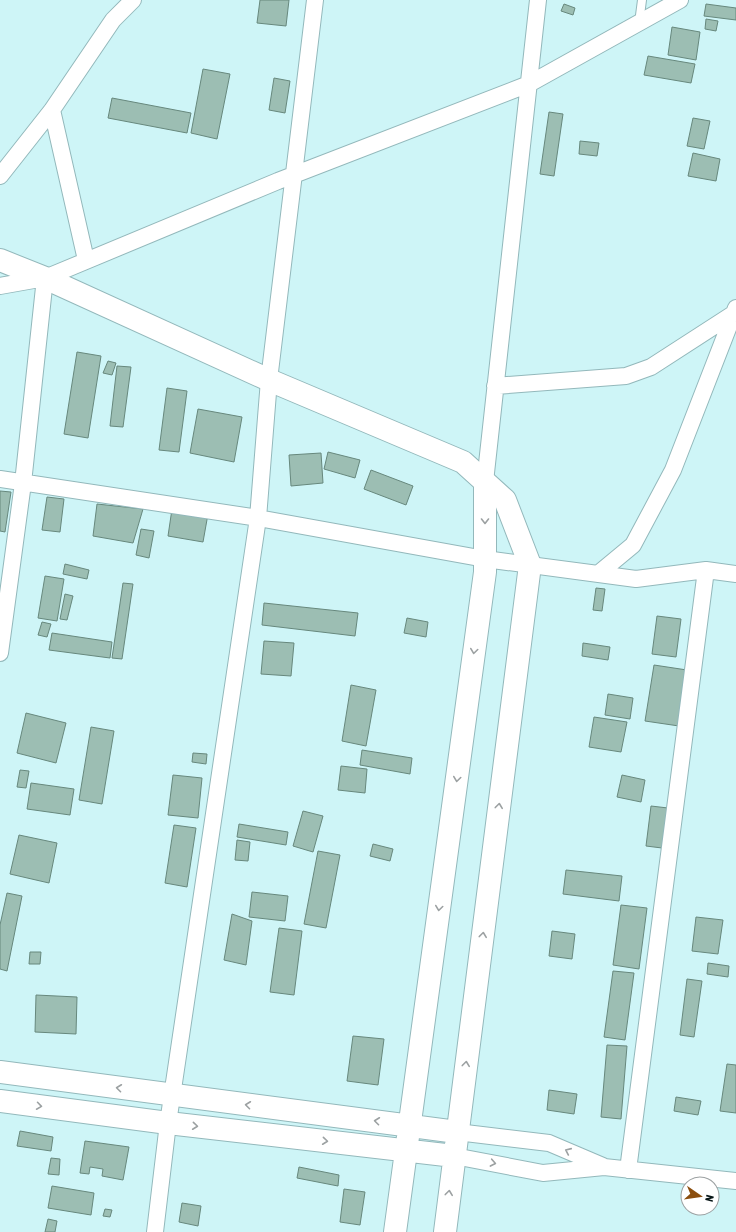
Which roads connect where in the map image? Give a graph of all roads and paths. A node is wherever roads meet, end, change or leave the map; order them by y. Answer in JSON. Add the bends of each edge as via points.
{"nodes":[{"id":1,"x":134,"y":0,"type":"edge"},
{"id":2,"x":315,"y":0,"type":"edge"},
{"id":3,"x":538,"y":0,"type":"edge"},
{"id":4,"x":642,"y":0,"type":"edge"},
{"id":5,"x":680,"y":0,"type":"edge"},
{"id":6,"x":639,"y":23,"type":"junction"},
{"id":7,"x":529,"y":84,"type":"junction"},
{"id":8,"x":52,"y":110,"type":"junction"},
{"id":9,"x":295,"y":174,"type":"junction"},
{"id":10,"x":0,"y":176,"type":"edge"},
{"id":11,"x":0,"y":260,"type":"edge"},
{"id":12,"x":86,"y":260,"type":"junction"},
{"id":13,"x":45,"y":278,"type":"junction"},
{"id":14,"x":0,"y":286,"type":"edge"},
{"id":15,"x":735,"y":311,"type":"edge"},
{"id":16,"x":270,"y":380,"type":"junction"},
{"id":17,"x":495,"y":386,"type":"junction"},
{"id":18,"x":0,"y":479,"type":"edge"},
{"id":19,"x":485,"y":482,"type":"junction"},
{"id":20,"x":23,"y":483,"type":"junction"},
{"id":21,"x":258,"y":518,"type":"junction"},
{"id":22,"x":485,"y":559,"type":"junction"},
{"id":23,"x":530,"y":565,"type":"junction"},
{"id":24,"x":706,"y":570,"type":"junction"},
{"id":25,"x":598,"y":574,"type":"junction"},
{"id":26,"x":736,"y":574,"type":"edge"},
{"id":27,"x":0,"y":653,"type":"edge"},
{"id":28,"x":0,"y":1072,"type":"edge"},
{"id":29,"x":172,"y":1095,"type":"junction"},
{"id":30,"x":0,"y":1101,"type":"edge"},
{"id":31,"x":168,"y":1123,"type":"junction"},
{"id":32,"x":409,"y":1125,"type":"junction"},
{"id":33,"x":457,"y":1132,"type":"junction"},
{"id":34,"x":406,"y":1149,"type":"junction"},
{"id":35,"x":454,"y":1156,"type":"junction"},
{"id":36,"x":604,"y":1167,"type":"junction"},
{"id":37,"x":628,"y":1170,"type":"junction"},
{"id":38,"x":736,"y":1181,"type":"edge"},
{"id":39,"x":155,"y":1232,"type":"edge"},
{"id":40,"x":395,"y":1232,"type":"edge"},
{"id":41,"x":445,"y":1232,"type":"edge"}],
"edges":[{"from":1,"to":8,"type":"street","via":[[113,20]]},
{"from":2,"to":9,"type":"street"},
{"from":3,"to":7,"type":"street"},
{"from":4,"to":6,"type":"lane"},
{"from":5,"to":6,"type":"street"},
{"from":6,"to":7,"type":"street"},
{"from":7,"to":9,"type":"street"},
{"from":7,"to":17,"type":"street"},
{"from":8,"to":10,"type":"street"},
{"from":8,"to":12,"type":"street"},
{"from":9,"to":12,"type":"street"},
{"from":9,"to":16,"type":"street"},
{"from":11,"to":13,"type":"street"},
{"from":12,"to":13,"type":"street"},
{"from":13,"to":14,"type":"street"},
{"from":13,"to":16,"type":"street"},
{"from":13,"to":20,"type":"street"},
{"from":15,"to":17,"type":"street","via":[[651,367],[626,376]]},
{"from":15,"to":25,"type":"street","via":[[673,470],[633,545]]},
{"from":16,"to":19,"type":"street","via":[[463,462]]},
{"from":16,"to":21,"type":"street"},
{"from":17,"to":19,"type":"street"},
{"from":18,"to":20,"type":"street"},
{"from":19,"to":22,"type":"street","one_way":true},
{"from":19,"to":23,"type":"street","via":[[505,500]]},
{"from":20,"to":21,"type":"street"},
{"from":20,"to":27,"type":"street"},
{"from":21,"to":22,"type":"street"},
{"from":21,"to":29,"type":"street"},
{"from":22,"to":23,"type":"street"},
{"from":22,"to":32,"type":"street","one_way":true},
{"from":23,"to":25,"type":"street"},
{"from":33,"to":23,"type":"street","one_way":true},
{"from":24,"to":25,"type":"street","via":[[636,579]]},
{"from":24,"to":26,"type":"street"},
{"from":24,"to":37,"type":"street"},
{"from":29,"to":28,"type":"street","one_way":true},
{"from":29,"to":31,"type":"street"},
{"from":32,"to":29,"type":"street","one_way":true},
{"from":30,"to":31,"type":"street","one_way":true},
{"from":31,"to":34,"type":"street","one_way":true},
{"from":31,"to":39,"type":"street"},
{"from":32,"to":33,"type":"street"},
{"from":32,"to":34,"type":"street"},
{"from":33,"to":35,"type":"street"},
{"from":36,"to":33,"type":"street","one_way":true,"via":[[549,1143]]},
{"from":34,"to":35,"type":"street"},
{"from":34,"to":40,"type":"street"},
{"from":35,"to":36,"type":"street","one_way":true,"via":[[543,1173]]},
{"from":41,"to":35,"type":"street","one_way":true},
{"from":36,"to":37,"type":"street"},
{"from":37,"to":38,"type":"street"}]}
